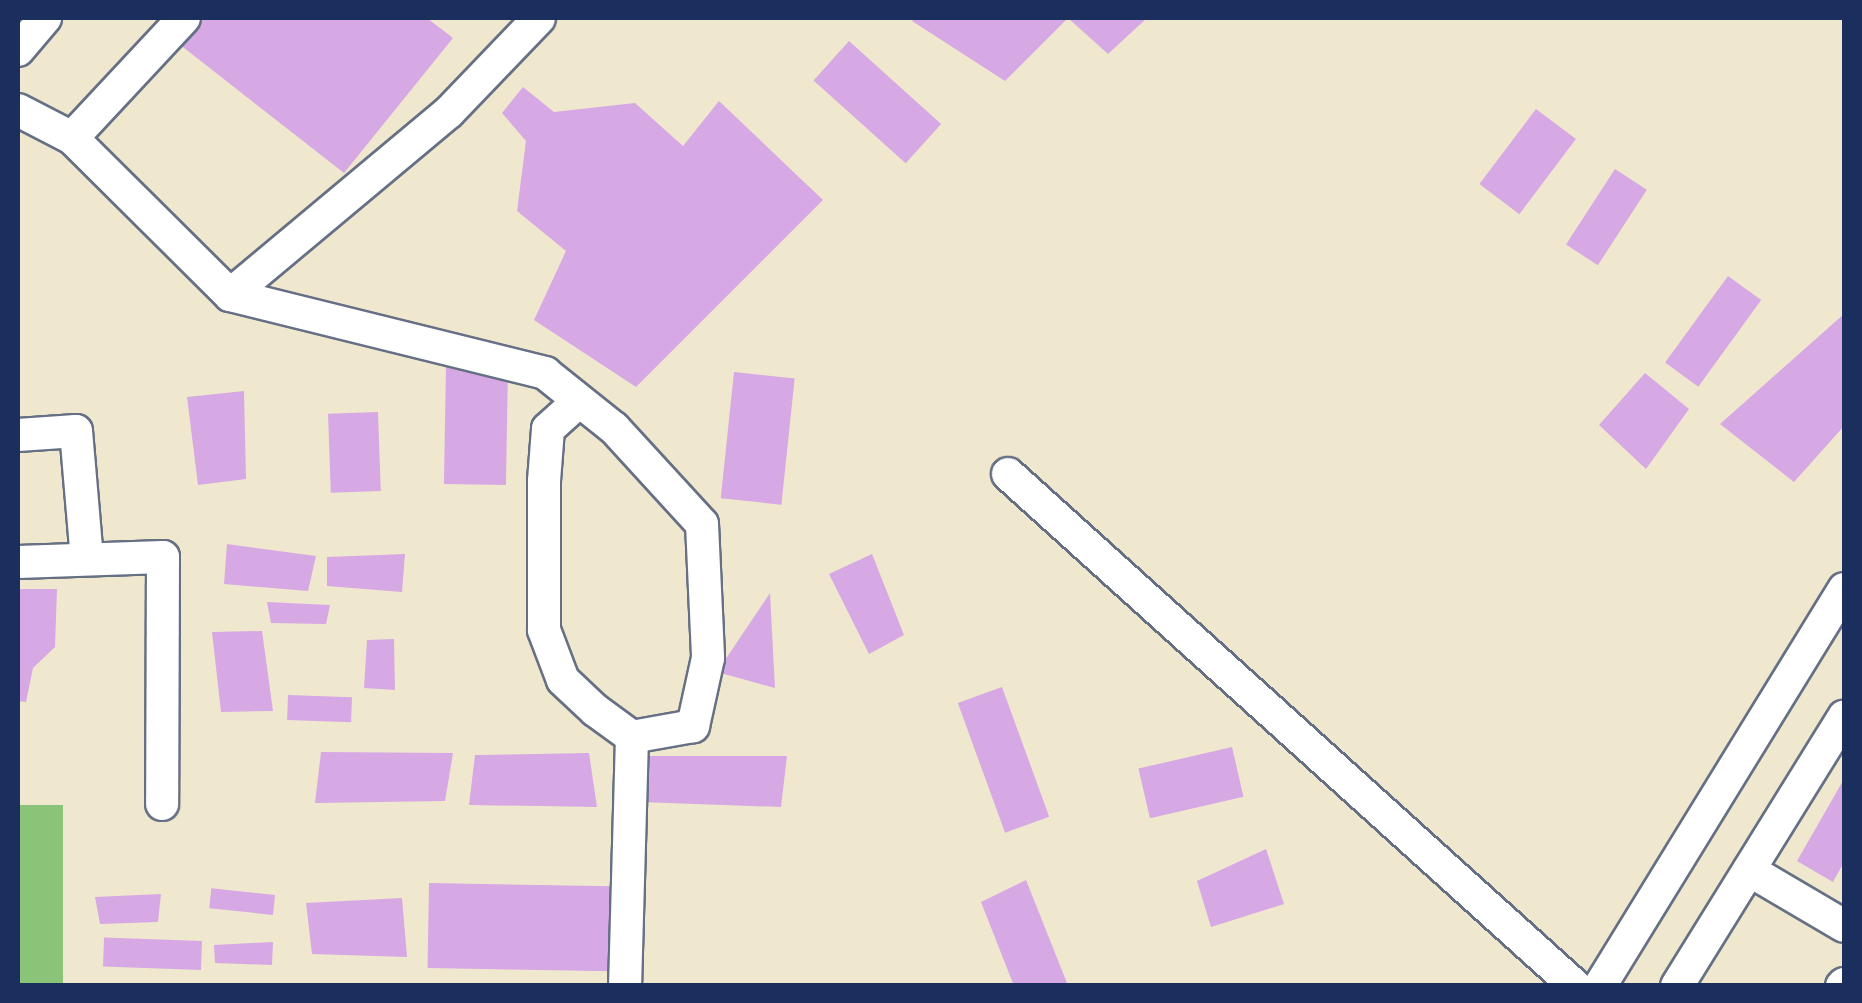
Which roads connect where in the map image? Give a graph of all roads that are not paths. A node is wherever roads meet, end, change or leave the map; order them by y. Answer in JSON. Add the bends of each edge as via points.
{"nodes":[{"id":1,"x":46,"y":18,"type":"edge"},
{"id":2,"x":184,"y":18,"type":"edge"},
{"id":3,"x":539,"y":18,"type":"edge"},
{"id":4,"x":18,"y":50,"type":"edge"},
{"id":5,"x":18,"y":110,"type":"edge"},
{"id":6,"x":72,"y":138,"type":"junction"},
{"id":7,"x":230,"y":295,"type":"junction"},
{"id":8,"x":578,"y":402,"type":"junction"},
{"id":9,"x":18,"y":435,"type":"edge"},
{"id":10,"x":1008,"y":474,"type":"dead end"},
{"id":11,"x":88,"y":560,"type":"junction"},
{"id":12,"x":18,"y":562,"type":"edge"},
{"id":13,"x":1844,"y":589,"type":"edge"},
{"id":14,"x":1844,"y":717,"type":"edge"},
{"id":15,"x":632,"y":737,"type":"junction"},
{"id":16,"x":162,"y":804,"type":"dead end"},
{"id":17,"x":1748,"y":870,"type":"junction"},
{"id":18,"x":1844,"y":926,"type":"edge"},
{"id":19,"x":625,"y":986,"type":"edge"},
{"id":20,"x":1576,"y":986,"type":"edge"},
{"id":21,"x":1600,"y":986,"type":"edge"},
{"id":22,"x":1677,"y":986,"type":"edge"}],
"edges":[{"from":1,"to":4,"type":"street"},
{"from":2,"to":6,"type":"street"},
{"from":3,"to":7,"type":"street","via":[[449,112]]},
{"from":5,"to":6,"type":"street"},
{"from":6,"to":7,"type":"street"},
{"from":7,"to":8,"type":"street","via":[[545,373]]},
{"from":8,"to":15,"type":"street","via":[[548,429],[544,630],[564,680]]},
{"from":8,"to":15,"type":"street","via":[[614,428],[702,524],[708,658],[693,726]]},
{"from":9,"to":11,"type":"street","via":[[76,431]]},
{"from":10,"to":20,"type":"street"},
{"from":11,"to":12,"type":"street"},
{"from":11,"to":16,"type":"street","via":[[163,557]]},
{"from":13,"to":21,"type":"street"},
{"from":14,"to":17,"type":"street"},
{"from":15,"to":19,"type":"street"},
{"from":17,"to":18,"type":"street"},
{"from":17,"to":22,"type":"street"}]}
